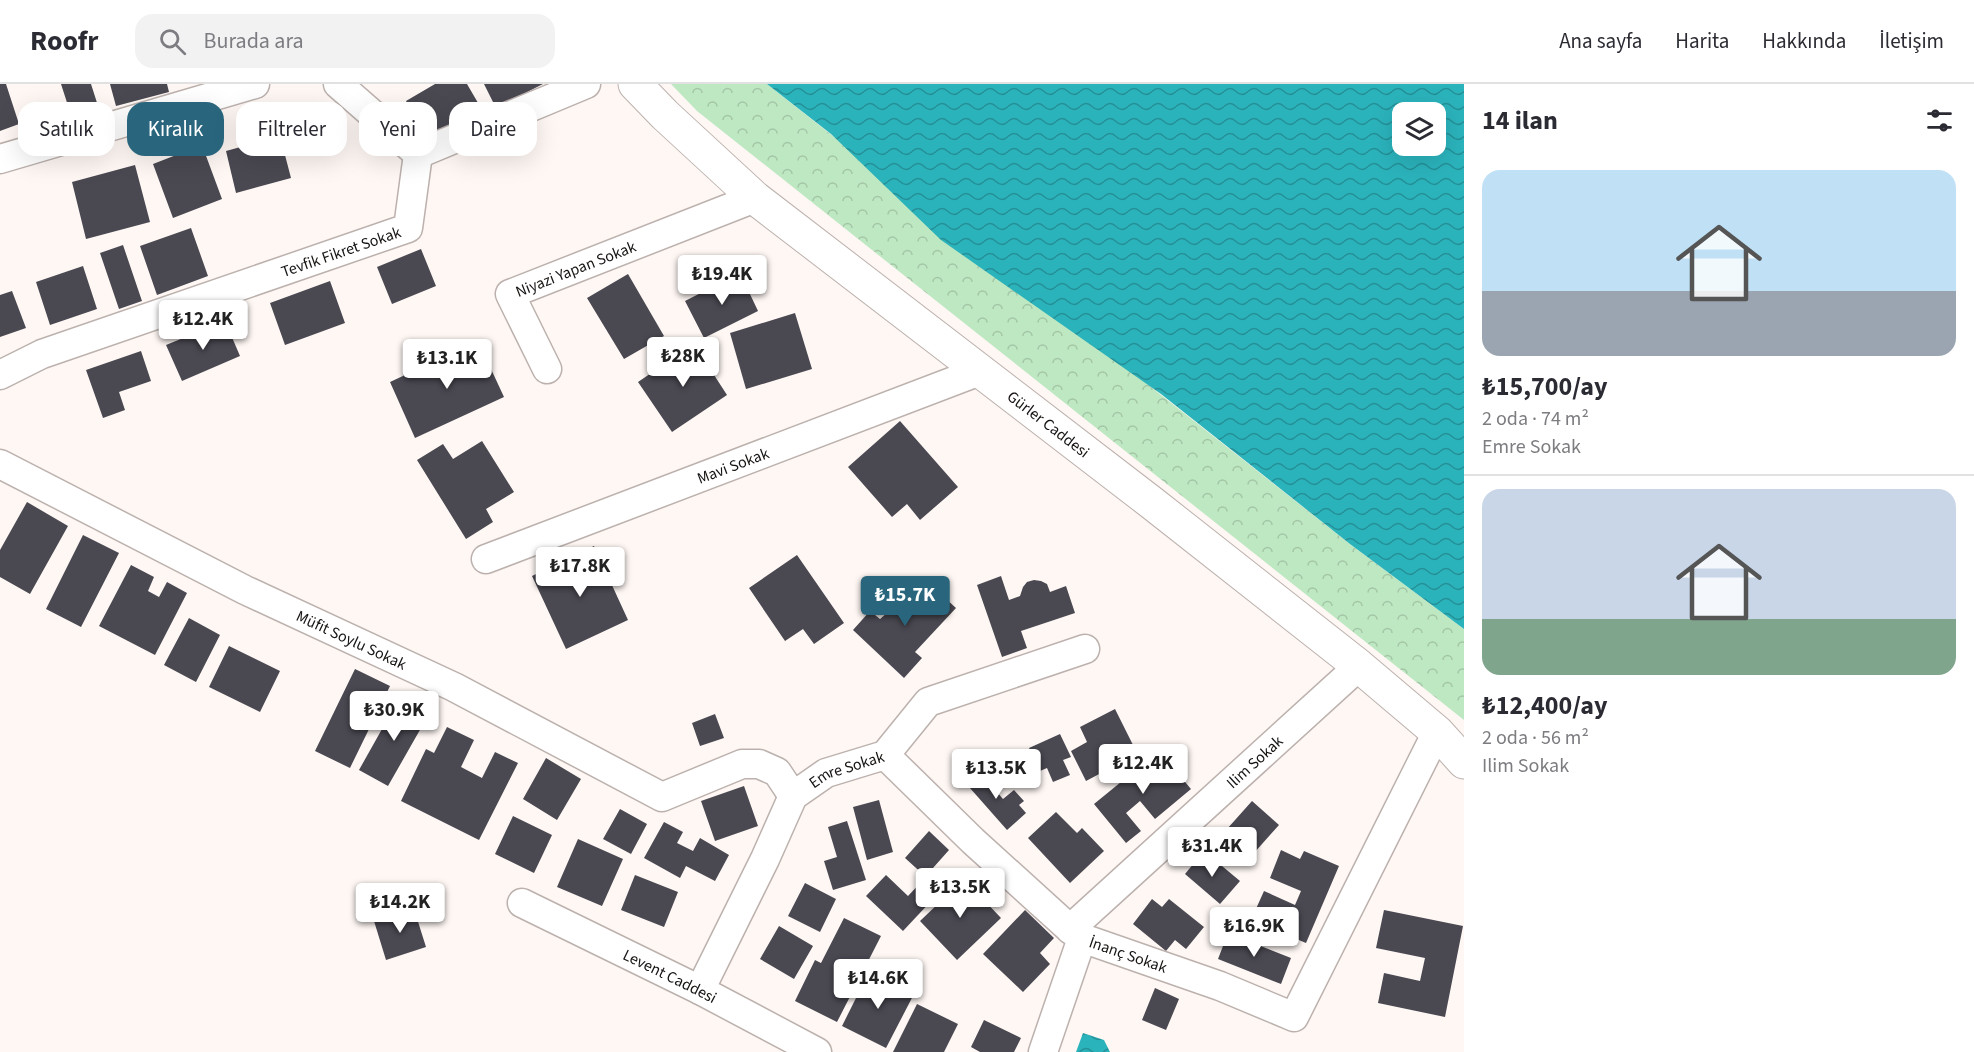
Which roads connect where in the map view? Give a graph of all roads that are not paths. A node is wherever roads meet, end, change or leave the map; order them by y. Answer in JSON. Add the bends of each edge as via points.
{"nodes":[{"id":1,"x":255,"y":84,"type":"edge"},
{"id":2,"x":338,"y":84,"type":"edge"},
{"id":3,"x":586,"y":84,"type":"edge"},
{"id":4,"x":634,"y":84,"type":"edge"},
{"id":5,"x":359,"y":102,"type":"edge"},
{"id":6,"x":437,"y":146,"type":"edge"},
{"id":7,"x":418,"y":156,"type":"edge"},
{"id":8,"x":0,"y":159,"type":"edge"},
{"id":9,"x":755,"y":198,"type":"junction"},
{"id":10,"x":548,"y":369,"type":"dead end"},
{"id":11,"x":980,"y":371,"type":"junction"},
{"id":12,"x":0,"y":375,"type":"edge"},
{"id":13,"x":0,"y":464,"type":"edge"},
{"id":14,"x":486,"y":559,"type":"dead end"},
{"id":15,"x":1085,"y":649,"type":"dead end"},
{"id":16,"x":1359,"y":666,"type":"junction"},
{"id":17,"x":1437,"y":732,"type":"junction"},
{"id":18,"x":885,"y":754,"type":"junction"},
{"id":19,"x":1464,"y":762,"type":"edge"},
{"id":20,"x":793,"y":796,"type":"junction"},
{"id":21,"x":522,"y":903,"type":"dead end"},
{"id":22,"x":1076,"y":933,"type":"junction"},
{"id":23,"x":700,"y":990,"type":"junction"},
{"id":24,"x":817,"y":1052,"type":"edge"},
{"id":25,"x":1043,"y":1052,"type":"edge"}],
"edges":[{"from":1,"to":8,"type":"street"},
{"from":2,"to":5,"type":"street"},
{"from":3,"to":6,"type":"street"},
{"from":4,"to":9,"type":"street","name":"Gürler Caddesi"},
{"from":7,"to":12,"type":"street","name":"Tevfik Fikret Sokak","via":[[408,228],[42,354]]},
{"from":9,"to":10,"type":"street","name":"Niyazi Yapan Sokak","via":[[510,294]]},
{"from":9,"to":11,"type":"street","name":"Gürler Caddesi"},
{"from":11,"to":14,"type":"street","name":"Mavi Sokak"},
{"from":11,"to":16,"type":"street","name":"Gürler Caddesi"},
{"from":13,"to":20,"type":"street","name":"Müfit Soylu Sokak","via":[[245,591],[454,687],[662,797],[742,764],[759,764],[777,772]]},
{"from":15,"to":18,"type":"street","name":"Emre Sokak","via":[[928,702]]},
{"from":16,"to":17,"type":"street","name":"Gürler Caddesi"},
{"from":16,"to":22,"type":"street","name":"Ilim Sokak"},
{"from":17,"to":19,"type":"street","name":"Gürler Caddesi"},
{"from":17,"to":22,"type":"street","name":"İnanç Sokak","via":[[1294,1017]]},
{"from":18,"to":20,"type":"street","name":"Emre Sokak","via":[[826,773]]},
{"from":18,"to":22,"type":"street","name":"İnanç Sokak","via":[[973,841]]},
{"from":20,"to":23,"type":"street","name":"Emre Sokak"},
{"from":21,"to":23,"type":"street","name":"Levent Caddesi"},
{"from":22,"to":25,"type":"street","name":"Ilim Sokak"},
{"from":23,"to":24,"type":"street","name":"Levent Caddesi"}]}
